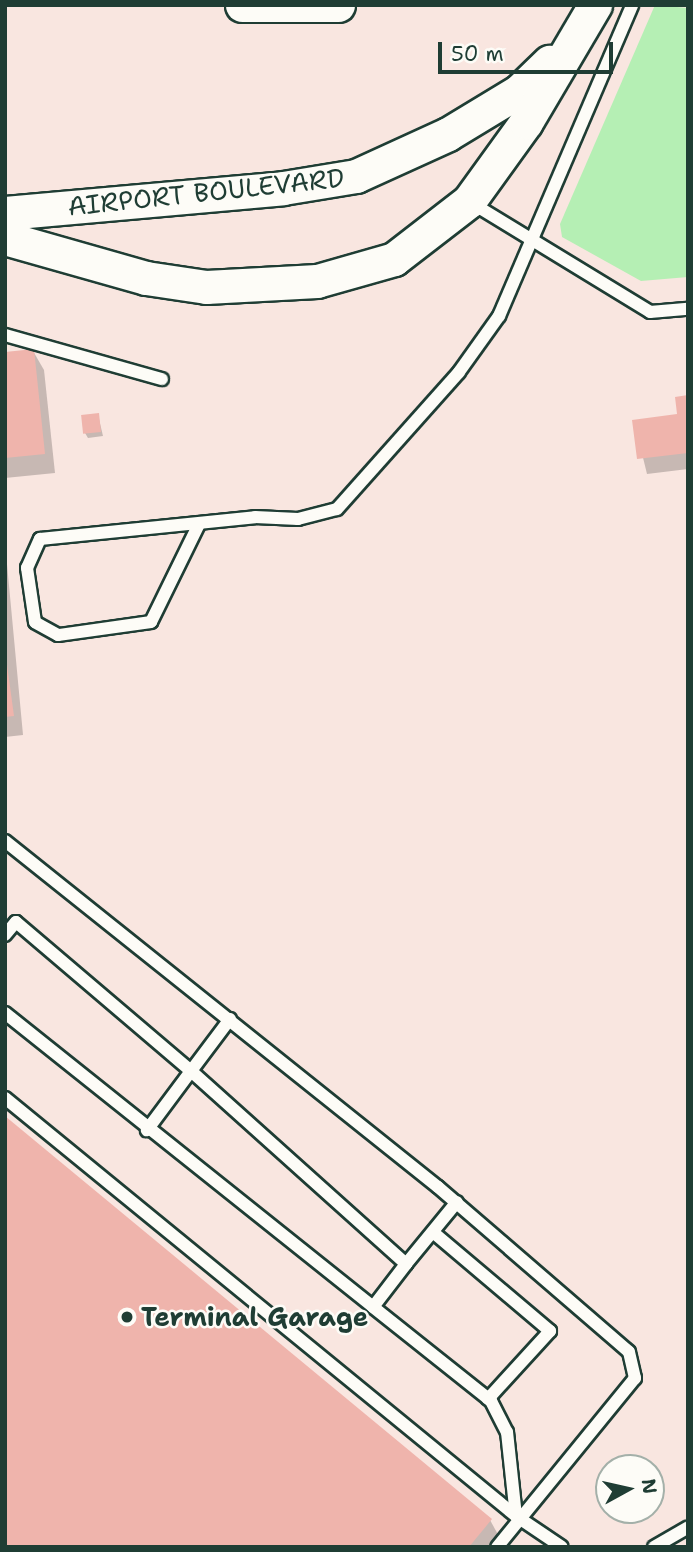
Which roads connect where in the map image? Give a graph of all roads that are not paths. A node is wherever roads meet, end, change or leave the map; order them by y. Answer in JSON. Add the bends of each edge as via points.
{"nodes":[{"id":1,"x":243,"y":5,"type":"edge"},
{"id":2,"x":338,"y":5,"type":"edge"},
{"id":3,"x":595,"y":5,"type":"edge"},
{"id":4,"x":632,"y":5,"type":"edge"},
{"id":5,"x":575,"y":37,"type":"junction"},
{"id":6,"x":469,"y":201,"type":"junction"},
{"id":7,"x":5,"y":213,"type":"edge"},
{"id":8,"x":5,"y":238,"type":"edge"},
{"id":9,"x":531,"y":242,"type":"junction"},
{"id":10,"x":688,"y":309,"type":"edge"},
{"id":11,"x":5,"y":335,"type":"edge"},
{"id":12,"x":162,"y":379,"type":"dead end"},
{"id":13,"x":199,"y":524,"type":"junction"},
{"id":14,"x":6,"y":844,"type":"edge"},
{"id":15,"x":5,"y":935,"type":"edge"},
{"id":16,"x":5,"y":1013,"type":"edge"},
{"id":17,"x":230,"y":1019,"type":"junction"},
{"id":18,"x":191,"y":1071,"type":"junction"},
{"id":19,"x":5,"y":1098,"type":"edge"},
{"id":20,"x":147,"y":1130,"type":"junction"},
{"id":21,"x":457,"y":1202,"type":"junction"},
{"id":22,"x":434,"y":1233,"type":"junction"},
{"id":23,"x":406,"y":1264,"type":"junction"},
{"id":24,"x":373,"y":1307,"type":"junction"},
{"id":25,"x":488,"y":1399,"type":"junction"},
{"id":26,"x":516,"y":1517,"type":"junction"},
{"id":27,"x":688,"y":1527,"type":"edge"},
{"id":28,"x":497,"y":1547,"type":"edge"},
{"id":29,"x":562,"y":1547,"type":"edge"},
{"id":30,"x":654,"y":1547,"type":"edge"}],
"edges":[{"from":1,"to":2,"type":"street"},
{"from":3,"to":5,"type":"street","name":"AIRPORT BOULEVARD"},
{"from":4,"to":9,"type":"lane"},
{"from":5,"to":6,"type":"street","name":"AIRPORT BOULEVARD","via":[[526,122]]},
{"from":5,"to":7,"type":"street","name":"AIRPORT BOULEVARD","via":[[519,91],[447,134],[356,176],[198,197]]},
{"from":6,"to":8,"type":"street","name":"AIRPORT BOULEVARD","via":[[394,259],[317,281],[257,287],[146,278]]},
{"from":6,"to":9,"type":"lane"},
{"from":9,"to":10,"type":"lane","via":[[650,312]]},
{"from":9,"to":13,"type":"lane","via":[[481,345],[337,509],[299,519]]},
{"from":11,"to":12,"type":"lane"},
{"from":13,"to":13,"type":"lane","via":[[40,539],[27,568],[35,622],[58,635],[151,622]]},
{"from":14,"to":17,"type":"lane"},
{"from":15,"to":18,"type":"lane","via":[[16,922]]},
{"from":16,"to":20,"type":"lane"},
{"from":17,"to":18,"type":"lane"},
{"from":17,"to":21,"type":"lane"},
{"from":18,"to":20,"type":"lane"},
{"from":18,"to":23,"type":"lane"},
{"from":19,"to":26,"type":"lane"},
{"from":20,"to":24,"type":"lane"},
{"from":21,"to":22,"type":"lane"},
{"from":21,"to":26,"type":"lane","via":[[611,1331],[629,1352],[635,1378]]},
{"from":22,"to":23,"type":"lane"},
{"from":22,"to":25,"type":"lane","via":[[550,1331]]},
{"from":23,"to":24,"type":"lane"},
{"from":24,"to":25,"type":"lane"},
{"from":25,"to":26,"type":"lane","via":[[507,1432]]},
{"from":26,"to":28,"type":"lane"},
{"from":26,"to":29,"type":"lane"},
{"from":27,"to":30,"type":"lane"}]}
